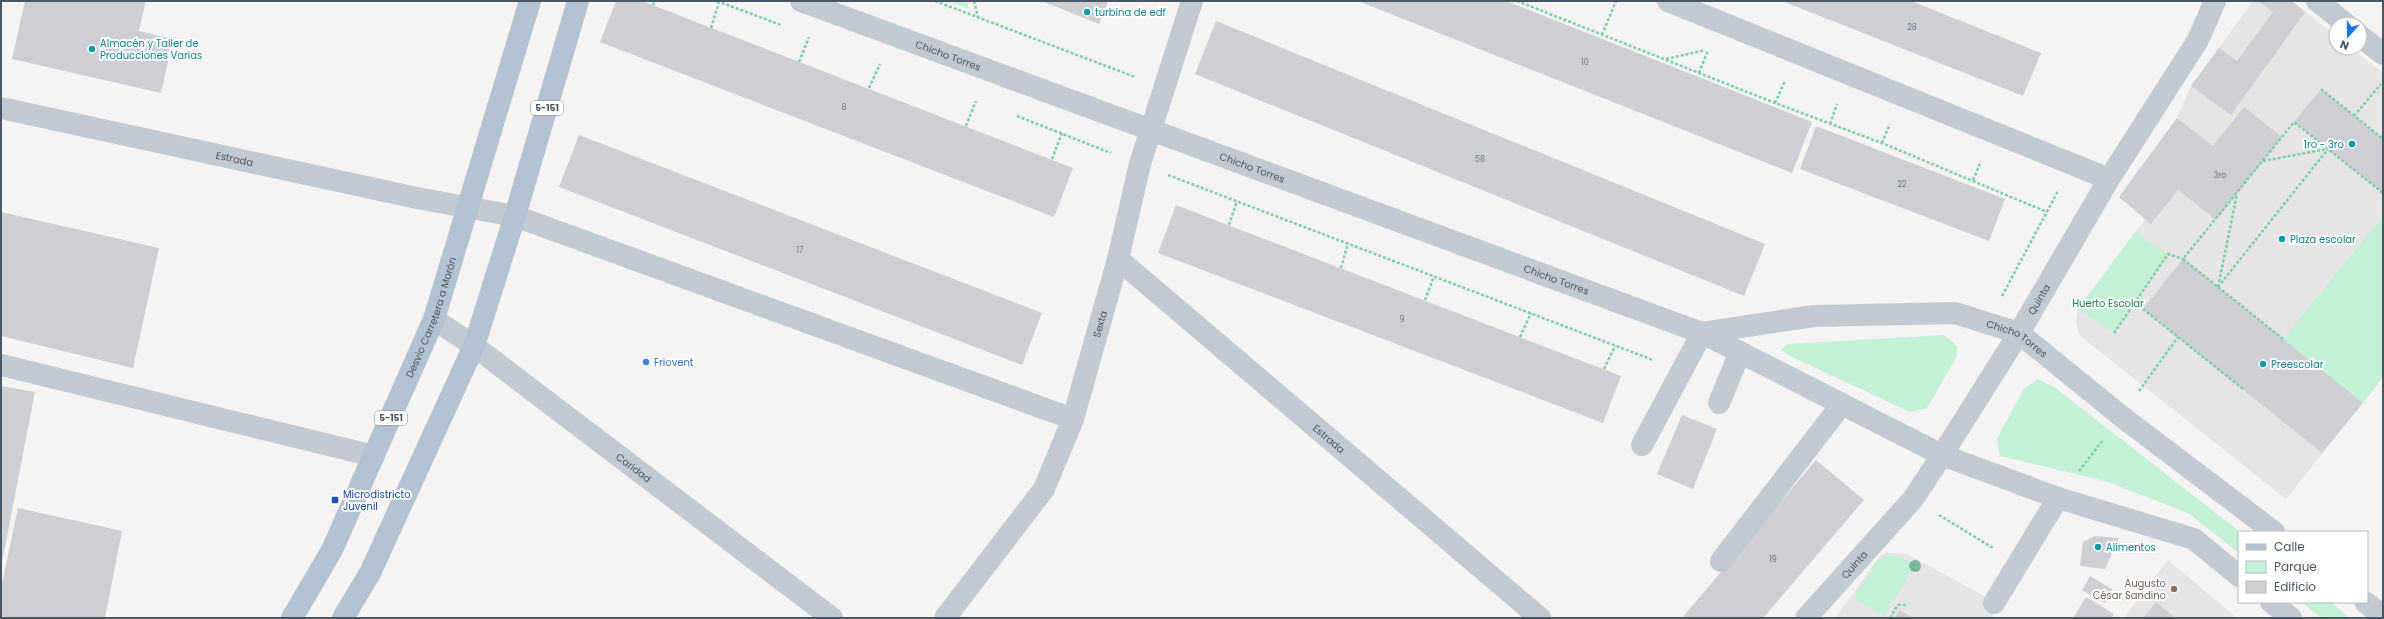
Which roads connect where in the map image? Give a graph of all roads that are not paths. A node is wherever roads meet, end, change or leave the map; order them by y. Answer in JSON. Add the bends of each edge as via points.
{"nodes":[{"id":1,"x":530,"y":1,"type":"edge"},
{"id":2,"x":578,"y":1,"type":"edge"},
{"id":3,"x":801,"y":1,"type":"edge"},
{"id":4,"x":1192,"y":1,"type":"edge"},
{"id":5,"x":1668,"y":1,"type":"edge"},
{"id":6,"x":2215,"y":1,"type":"edge"},
{"id":7,"x":2317,"y":1,"type":"edge"},
{"id":8,"x":2336,"y":16,"type":"edge"},
{"id":9,"x":2368,"y":42,"type":"edge"},
{"id":10,"x":2383,"y":54,"type":"edge"},
{"id":11,"x":1,"y":108,"type":"edge"},
{"id":12,"x":1152,"y":130,"type":"junction"},
{"id":13,"x":2109,"y":179,"type":"junction"},
{"id":14,"x":468,"y":208,"type":"junction"},
{"id":15,"x":515,"y":216,"type":"junction"},
{"id":16,"x":1118,"y":259,"type":"junction"},
{"id":17,"x":434,"y":320,"type":"junction"},
{"id":18,"x":1702,"y":333,"type":"junction"},
{"id":19,"x":2019,"y":333,"type":"junction"},
{"id":20,"x":474,"y":346,"type":"junction"},
{"id":21,"x":1740,"y":352,"type":"junction"},
{"id":22,"x":1,"y":365,"type":"edge"},
{"id":23,"x":1719,"y":403,"type":"dead end"},
{"id":24,"x":1842,"y":404,"type":"junction"},
{"id":25,"x":1073,"y":420,"type":"junction"},
{"id":26,"x":1642,"y":445,"type":"dead end"},
{"id":27,"x":1942,"y":455,"type":"junction"},
{"id":28,"x":374,"y":456,"type":"junction"},
{"id":29,"x":2058,"y":498,"type":"junction"},
{"id":30,"x":2273,"y":531,"type":"edge"},
{"id":31,"x":1722,"y":561,"type":"dead end"},
{"id":32,"x":2238,"y":575,"type":"edge"},
{"id":33,"x":1994,"y":603,"type":"dead end"},
{"id":34,"x":2272,"y":603,"type":"edge"},
{"id":35,"x":2366,"y":603,"type":"edge"},
{"id":36,"x":2383,"y":616,"type":"edge"},
{"id":37,"x":292,"y":618,"type":"edge"},
{"id":38,"x":343,"y":618,"type":"edge"},
{"id":39,"x":832,"y":618,"type":"edge"},
{"id":40,"x":945,"y":618,"type":"edge"},
{"id":41,"x":1540,"y":618,"type":"edge"},
{"id":42,"x":1806,"y":618,"type":"edge"},
{"id":43,"x":2291,"y":618,"type":"edge"}],
"edges":[{"from":1,"to":14,"type":"main road","name":"Desvio Carretera a Morón","number":"5-151"},
{"from":2,"to":15,"type":"main road","number":"5-151"},
{"from":3,"to":12,"type":"street","name":"Chicho Torres"},
{"from":4,"to":12,"type":"street","name":"Sexta","via":[[1163,87]]},
{"from":5,"to":13,"type":"street"},
{"from":6,"to":13,"type":"street","name":"Quinta","via":[[2198,40]]},
{"from":7,"to":8,"type":"street"},
{"from":9,"to":10,"type":"street"},
{"from":11,"to":14,"type":"street","name":"Estrada"},
{"from":12,"to":16,"type":"street","name":"Sexta","via":[[1140,164]]},
{"from":12,"to":18,"type":"street","name":"Chicho Torres"},
{"from":13,"to":19,"type":"street","name":"Quinta"},
{"from":14,"to":15,"type":"street"},
{"from":14,"to":17,"type":"main road","name":"Desvio Carretera a Morón","number":"5-151"},
{"from":15,"to":20,"type":"main road","number":"5-151"},
{"from":15,"to":25,"type":"street"},
{"from":16,"to":25,"type":"street","name":"Sexta"},
{"from":16,"to":41,"type":"street","name":"Estrada"},
{"from":17,"to":20,"type":"street","name":"Caridad"},
{"from":17,"to":28,"type":"main road","name":"Desvio Carretera a Morón","number":"5-151"},
{"from":18,"to":19,"type":"street","name":"Chicho Torres","via":[[1814,316],[1955,313]]},
{"from":18,"to":21,"type":"street","name":"Chicho Torres"},
{"from":18,"to":26,"type":"street"},
{"from":19,"to":27,"type":"street","name":"Quinta"},
{"from":19,"to":30,"type":"street","name":"Chicho Torres","via":[[2120,416]]},
{"from":20,"to":38,"type":"main road","number":"5-151","via":[[370,573]]},
{"from":20,"to":39,"type":"street","name":"Caridad"},
{"from":21,"to":23,"type":"street"},
{"from":21,"to":24,"type":"street","name":"Chicho Torres"},
{"from":22,"to":28,"type":"street"},
{"from":24,"to":27,"type":"street","name":"Chicho Torres"},
{"from":24,"to":31,"type":"street"},
{"from":25,"to":40,"type":"street","name":"Sexta","via":[[1044,489]]},
{"from":27,"to":29,"type":"street","name":"Chicho Torres"},
{"from":27,"to":42,"type":"street","name":"Quinta","via":[[1913,499]]},
{"from":28,"to":37,"type":"main road","name":"Desvio Carretera a Morón","number":"5-151","via":[[332,550]]},
{"from":29,"to":32,"type":"street","name":"Chicho Torres","via":[[2194,539]]},
{"from":29,"to":33,"type":"street"},
{"from":34,"to":43,"type":"street"},
{"from":35,"to":36,"type":"street"}]}
